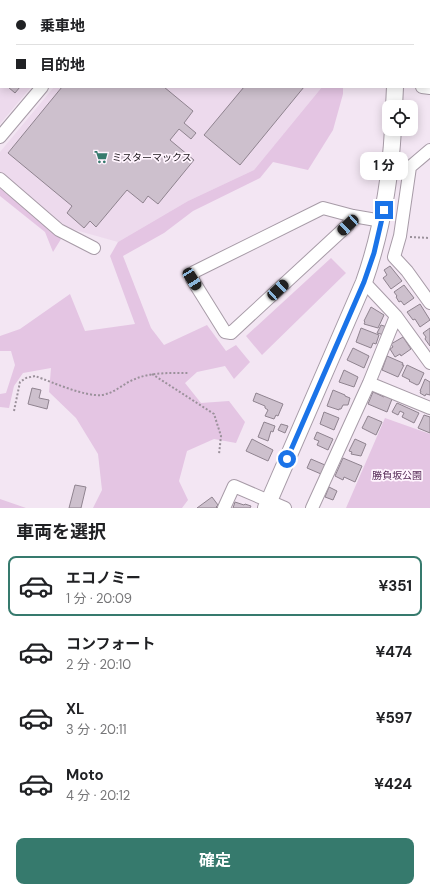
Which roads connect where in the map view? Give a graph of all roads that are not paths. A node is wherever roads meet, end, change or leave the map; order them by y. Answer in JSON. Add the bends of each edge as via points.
{"nodes":[{"id":1,"x":41,"y":88,"type":"edge"},
{"id":2,"x":395,"y":88,"type":"edge"},
{"id":3,"x":394,"y":100,"type":"edge"},
{"id":4,"x":392,"y":136,"type":"edge"},
{"id":5,"x":0,"y":137,"type":"edge"},
{"id":6,"x":430,"y":150,"type":"edge"},
{"id":7,"x":0,"y":179,"type":"edge"},
{"id":8,"x":353,"y":216,"type":"junction"},
{"id":9,"x":382,"y":221,"type":"junction"},
{"id":10,"x":94,"y":248,"type":"dead end"},
{"id":11,"x":364,"y":282,"type":"junction"},
{"id":12,"x":430,"y":303,"type":"edge"},
{"id":13,"x":396,"y":316,"type":"junction"},
{"id":14,"x":430,"y":363,"type":"edge"},
{"id":15,"x":369,"y":383,"type":"junction"},
{"id":16,"x":430,"y":408,"type":"edge"},
{"id":17,"x":268,"y":504,"type":"edge"},
{"id":18,"x":224,"y":508,"type":"edge"},
{"id":19,"x":285,"y":508,"type":"edge"},
{"id":20,"x":312,"y":508,"type":"edge"}],
"edges":[{"from":1,"to":5,"type":"street"},
{"from":2,"to":3,"type":"street"},
{"from":4,"to":9,"type":"street"},
{"from":6,"to":12,"type":"street","via":[[410,167],[400,236],[394,257]]},
{"from":7,"to":10,"type":"street","via":[[59,230]]},
{"from":8,"to":8,"type":"street","via":[[323,208],[194,272],[192,279],[225,332],[231,332],[348,225]]},
{"from":8,"to":9,"type":"street"},
{"from":9,"to":11,"type":"street"},
{"from":11,"to":13,"type":"street"},
{"from":11,"to":17,"type":"street"},
{"from":13,"to":14,"type":"street"},
{"from":13,"to":15,"type":"street"},
{"from":15,"to":16,"type":"street"},
{"from":15,"to":20,"type":"street"},
{"from":17,"to":18,"type":"street","via":[[234,486]]},
{"from":17,"to":19,"type":"street"}]}
